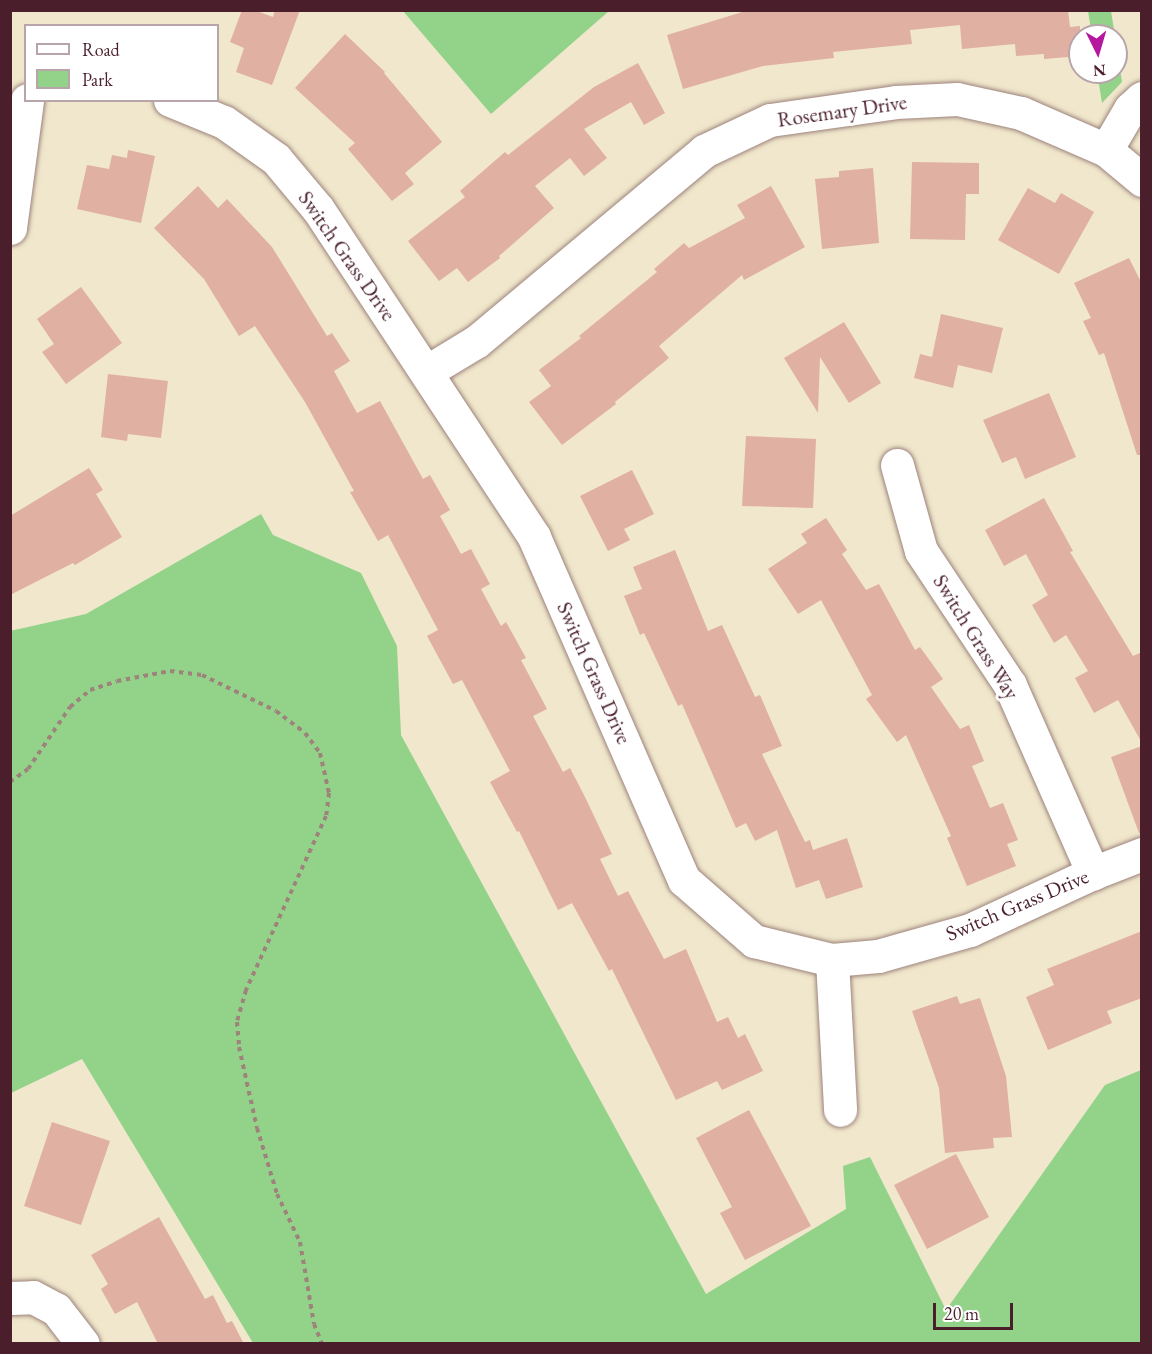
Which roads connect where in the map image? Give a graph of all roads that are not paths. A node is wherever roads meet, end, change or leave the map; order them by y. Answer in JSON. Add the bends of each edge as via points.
{"nodes":[{"id":1,"x":1142,"y":98,"type":"edge"},
{"id":2,"x":27,"y":102,"type":"edge"},
{"id":3,"x":175,"y":102,"type":"edge"},
{"id":4,"x":1106,"y":150,"type":"junction"},
{"id":5,"x":1142,"y":180,"type":"edge"},
{"id":6,"x":10,"y":228,"type":"edge"},
{"id":7,"x":426,"y":372,"type":"junction"},
{"id":8,"x":897,"y":465,"type":"dead end"},
{"id":9,"x":1142,"y":854,"type":"edge"},
{"id":10,"x":1093,"y":873,"type":"junction"},
{"id":11,"x":832,"y":960,"type":"junction"},
{"id":12,"x":840,"y":1110,"type":"dead end"},
{"id":13,"x":10,"y":1298,"type":"edge"},
{"id":14,"x":82,"y":1344,"type":"edge"}],
"edges":[{"from":1,"to":4,"type":"street","via":[[1130,109]]},
{"from":2,"to":6,"type":"street"},
{"from":3,"to":7,"type":"street","name":"Switch Grass Drive","via":[[224,122],[276,159],[318,209]]},
{"from":4,"to":5,"type":"street","name":"Rosemary Drive"},
{"from":4,"to":7,"type":"street","name":"Rosemary Drive","via":[[1021,113],[957,99],[896,102],[770,120],[704,151],[477,341]]},
{"from":7,"to":11,"type":"street","name":"Switch Grass Drive","via":[[534,537],[684,880],[754,941]]},
{"from":8,"to":10,"type":"street","name":"Switch Grass Way","via":[[921,550],[1010,685]]},
{"from":9,"to":10,"type":"street","name":"Switch Grass Drive"},
{"from":10,"to":11,"type":"street","name":"Switch Grass Drive","via":[[970,930],[878,956]]},
{"from":11,"to":12,"type":"street"},
{"from":13,"to":14,"type":"street","via":[[33,1297],[56,1309]]}]}
